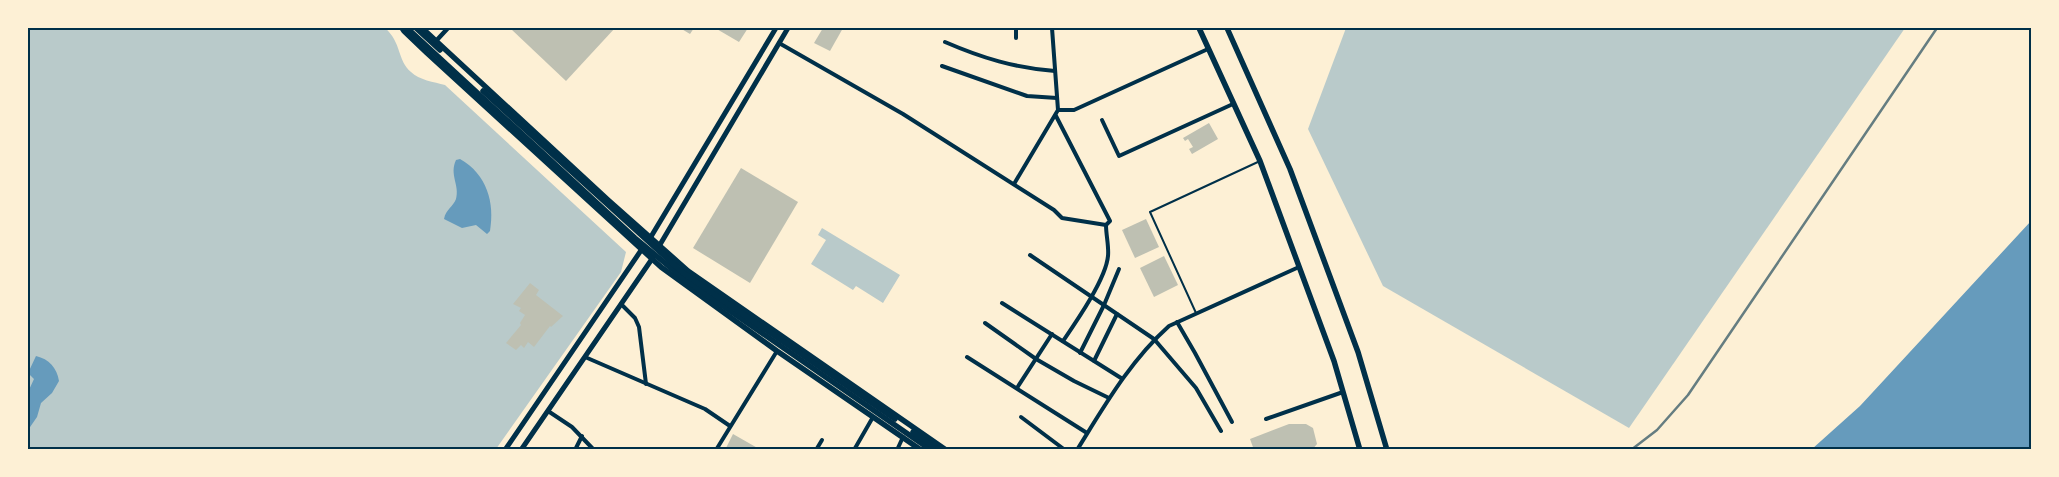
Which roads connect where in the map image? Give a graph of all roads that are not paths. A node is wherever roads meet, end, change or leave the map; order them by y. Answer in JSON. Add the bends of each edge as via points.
{"nodes":[{"id":1,"x":402,"y":28,"type":"edge"},
{"id":2,"x":407,"y":28,"type":"edge"},
{"id":3,"x":416,"y":28,"type":"edge"},
{"id":4,"x":422,"y":28,"type":"edge"},
{"id":5,"x":448,"y":28,"type":"edge"},
{"id":6,"x":776,"y":28,"type":"edge"},
{"id":7,"x":788,"y":28,"type":"edge"},
{"id":8,"x":1016,"y":28,"type":"edge"},
{"id":9,"x":1052,"y":28,"type":"edge"},
{"id":10,"x":1199,"y":28,"type":"edge"},
{"id":11,"x":1227,"y":28,"type":"edge"},
{"id":12,"x":1016,"y":38,"type":"dead end"},
{"id":13,"x":436,"y":41,"type":"junction"},
{"id":14,"x":945,"y":42,"type":"dead end"},
{"id":15,"x":779,"y":43,"type":"junction"},
{"id":16,"x":1208,"y":49,"type":"junction"},
{"id":17,"x":942,"y":66,"type":"dead end"},
{"id":18,"x":1055,"y":71,"type":"junction"},
{"id":19,"x":1057,"y":98,"type":"junction"},
{"id":20,"x":1233,"y":104,"type":"junction"},
{"id":21,"x":1058,"y":110,"type":"junction"},
{"id":22,"x":1056,"y":116,"type":"junction"},
{"id":23,"x":1102,"y":120,"type":"dead end"},
{"id":24,"x":1260,"y":161,"type":"junction"},
{"id":25,"x":1014,"y":184,"type":"junction"},
{"id":26,"x":604,"y":205,"type":"junction"},
{"id":27,"x":1106,"y":225,"type":"junction"},
{"id":28,"x":650,"y":238,"type":"junction"},
{"id":29,"x":659,"y":246,"type":"junction"},
{"id":30,"x":642,"y":250,"type":"junction"},
{"id":31,"x":1030,"y":255,"type":"dead end"},
{"id":32,"x":652,"y":259,"type":"junction"},
{"id":33,"x":1299,"y":267,"type":"junction"},
{"id":34,"x":1119,"y":269,"type":"dead end"},
{"id":35,"x":688,"y":271,"type":"junction"},
{"id":36,"x":680,"y":282,"type":"junction"},
{"id":37,"x":1090,"y":297,"type":"junction"},
{"id":38,"x":1002,"y":303,"type":"dead end"},
{"id":39,"x":621,"y":304,"type":"junction"},
{"id":40,"x":1104,"y":305,"type":"junction"},
{"id":41,"x":1118,"y":314,"type":"junction"},
{"id":42,"x":1196,"y":314,"type":"junction"},
{"id":43,"x":1176,"y":322,"type":"junction"},
{"id":44,"x":985,"y":323,"type":"dead end"},
{"id":45,"x":1052,"y":334,"type":"junction"},
{"id":46,"x":1154,"y":339,"type":"junction"},
{"id":47,"x":1063,"y":341,"type":"junction"},
{"id":48,"x":777,"y":351,"type":"junction"},
{"id":49,"x":1080,"y":353,"type":"junction"},
{"id":50,"x":585,"y":357,"type":"junction"},
{"id":51,"x":967,"y":357,"type":"dead end"},
{"id":52,"x":1036,"y":359,"type":"junction"},
{"id":53,"x":1094,"y":361,"type":"junction"},
{"id":54,"x":1121,"y":378,"type":"junction"},
{"id":55,"x":646,"y":384,"type":"junction"},
{"id":56,"x":1017,"y":388,"type":"junction"},
{"id":57,"x":1343,"y":392,"type":"junction"},
{"id":58,"x":1109,"y":398,"type":"junction"},
{"id":59,"x":870,"y":405,"type":"junction"},
{"id":60,"x":548,"y":411,"type":"junction"},
{"id":61,"x":873,"y":417,"type":"junction"},
{"id":62,"x":1021,"y":418,"type":"dead end"},
{"id":63,"x":1266,"y":419,"type":"dead end"},
{"id":64,"x":1232,"y":422,"type":"dead end"},
{"id":65,"x":730,"y":426,"type":"junction"},
{"id":66,"x":1221,"y":431,"type":"dead end"},
{"id":67,"x":1087,"y":433,"type":"junction"},
{"id":68,"x":582,"y":436,"type":"junction"},
{"id":69,"x":903,"y":438,"type":"junction"},
{"id":70,"x":822,"y":440,"type":"dead end"},
{"id":71,"x":504,"y":450,"type":"edge"},
{"id":72,"x":521,"y":450,"type":"edge"},
{"id":73,"x":575,"y":450,"type":"edge"},
{"id":74,"x":594,"y":450,"type":"edge"},
{"id":75,"x":716,"y":450,"type":"edge"},
{"id":76,"x":816,"y":450,"type":"edge"},
{"id":77,"x":854,"y":450,"type":"edge"},
{"id":78,"x":897,"y":450,"type":"edge"},
{"id":79,"x":921,"y":450,"type":"edge"},
{"id":80,"x":931,"y":450,"type":"edge"},
{"id":81,"x":938,"y":450,"type":"edge"},
{"id":82,"x":946,"y":450,"type":"edge"},
{"id":83,"x":1066,"y":450,"type":"edge"},
{"id":84,"x":1077,"y":450,"type":"edge"},
{"id":85,"x":1360,"y":450,"type":"edge"},
{"id":86,"x":1387,"y":450,"type":"edge"}],
"edges":[{"from":1,"to":30,"type":"main road"},
{"from":2,"to":26,"type":"main road"},
{"from":3,"to":26,"type":"main road"},
{"from":4,"to":13,"type":"main road"},
{"from":5,"to":13,"type":"street"},
{"from":6,"to":28,"type":"main road"},
{"from":7,"to":15,"type":"main road"},
{"from":8,"to":12,"type":"street"},
{"from":9,"to":18,"type":"street"},
{"from":10,"to":16,"type":"main road"},
{"from":11,"to":86,"type":"main road","via":[[1287,160],[1358,352]]},
{"from":13,"to":28,"type":"main road"},
{"from":14,"to":18,"type":"street","via":[[992,61]]},
{"from":15,"to":25,"type":"street","via":[[903,114]]},
{"from":15,"to":29,"type":"main road"},
{"from":16,"to":20,"type":"main road"},
{"from":16,"to":21,"type":"street","via":[[1074,110]]},
{"from":17,"to":19,"type":"street","via":[[1027,96]]},
{"from":18,"to":19,"type":"street"},
{"from":19,"to":21,"type":"street"},
{"from":20,"to":23,"type":"street","via":[[1119,156]]},
{"from":20,"to":24,"type":"main road"},
{"from":21,"to":22,"type":"street"},
{"from":22,"to":25,"type":"street"},
{"from":22,"to":27,"type":"street","via":[[1109,217]]},
{"from":24,"to":33,"type":"main road"},
{"from":24,"to":42,"type":"lane","via":[[1150,212]]},
{"from":25,"to":27,"type":"street","via":[[1062,218]]},
{"from":26,"to":59,"type":"main road","via":[[682,272]]},
{"from":27,"to":37,"type":"street","via":[[1108,255]]},
{"from":28,"to":29,"type":"main road"},
{"from":28,"to":30,"type":"main road"},
{"from":29,"to":32,"type":"main road"},
{"from":29,"to":35,"type":"main road"},
{"from":30,"to":32,"type":"main road"},
{"from":30,"to":71,"type":"main road"},
{"from":31,"to":37,"type":"street"},
{"from":32,"to":36,"type":"main road"},
{"from":32,"to":39,"type":"main road"},
{"from":33,"to":42,"type":"street"},
{"from":33,"to":57,"type":"main road"},
{"from":34,"to":40,"type":"street"},
{"from":35,"to":36,"type":"main road"},
{"from":35,"to":82,"type":"main road"},
{"from":36,"to":48,"type":"main road"},
{"from":37,"to":40,"type":"street"},
{"from":37,"to":47,"type":"street"},
{"from":38,"to":45,"type":"street"},
{"from":39,"to":50,"type":"main road"},
{"from":39,"to":55,"type":"street","via":[[638,327]]},
{"from":40,"to":41,"type":"street"},
{"from":40,"to":49,"type":"street"},
{"from":41,"to":46,"type":"street"},
{"from":41,"to":53,"type":"street"},
{"from":42,"to":43,"type":"street"},
{"from":43,"to":46,"type":"street"},
{"from":43,"to":64,"type":"street"},
{"from":44,"to":52,"type":"street"},
{"from":45,"to":47,"type":"street"},
{"from":45,"to":52,"type":"street"},
{"from":46,"to":54,"type":"street"},
{"from":46,"to":66,"type":"street","via":[[1196,388]]},
{"from":47,"to":49,"type":"street"},
{"from":48,"to":61,"type":"main road"},
{"from":48,"to":65,"type":"street"},
{"from":49,"to":53,"type":"street"},
{"from":50,"to":55,"type":"street"},
{"from":50,"to":60,"type":"main road"},
{"from":51,"to":56,"type":"street"},
{"from":52,"to":56,"type":"street"},
{"from":52,"to":58,"type":"street"},
{"from":53,"to":54,"type":"street"},
{"from":54,"to":58,"type":"street"},
{"from":55,"to":65,"type":"street","via":[[705,408]]},
{"from":56,"to":67,"type":"street"},
{"from":57,"to":63,"type":"street"},
{"from":57,"to":85,"type":"main road"},
{"from":58,"to":67,"type":"street"},
{"from":59,"to":80,"type":"main road"},
{"from":59,"to":81,"type":"main road"},
{"from":60,"to":68,"type":"street"},
{"from":60,"to":72,"type":"main road"},
{"from":61,"to":69,"type":"main road"},
{"from":61,"to":77,"type":"street"},
{"from":62,"to":83,"type":"street"},
{"from":65,"to":75,"type":"street"},
{"from":67,"to":84,"type":"street"},
{"from":68,"to":73,"type":"street"},
{"from":68,"to":74,"type":"street"},
{"from":69,"to":78,"type":"street"},
{"from":69,"to":79,"type":"main road"},
{"from":70,"to":76,"type":"street"}]}
